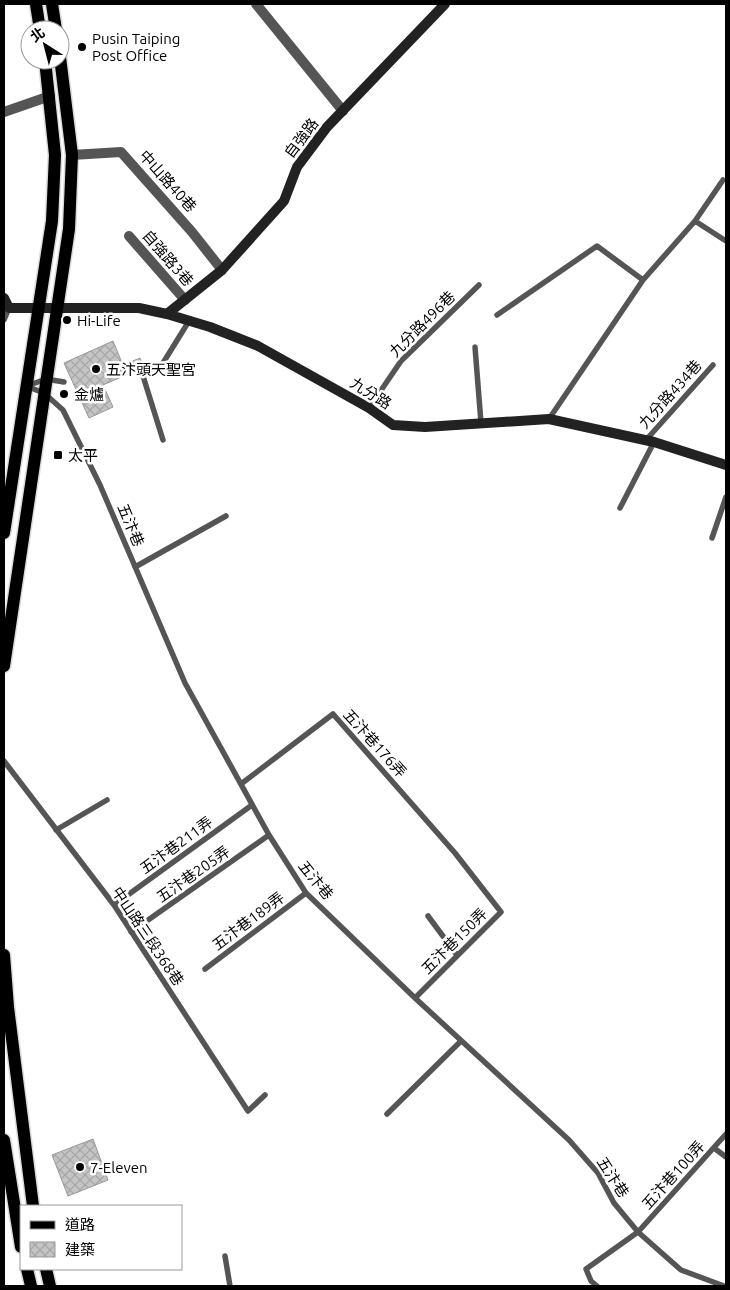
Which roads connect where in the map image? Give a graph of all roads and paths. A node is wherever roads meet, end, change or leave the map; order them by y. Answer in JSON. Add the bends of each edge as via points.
{"nodes":[{"id":1,"x":36,"y":4,"type":"edge"},
{"id":2,"x":52,"y":4,"type":"edge"},
{"id":3,"x":256,"y":4,"type":"edge"},
{"id":4,"x":444,"y":4,"type":"edge"},
{"id":5,"x":38,"y":20,"type":"edge"},
{"id":6,"x":54,"y":20,"type":"edge"},
{"id":7,"x":46,"y":70,"type":"edge"},
{"id":8,"x":61,"y":70,"type":"edge"},
{"id":9,"x":50,"y":96,"type":"junction"},
{"id":10,"x":343,"y":111,"type":"junction"},
{"id":11,"x":4,"y":112,"type":"edge"},
{"id":12,"x":72,"y":155,"type":"junction"},
{"id":13,"x":722,"y":180,"type":"dead end"},
{"id":14,"x":695,"y":222,"type":"junction"},
{"id":15,"x":128,"y":236,"type":"dead end"},
{"id":16,"x":726,"y":241,"type":"edge"},
{"id":17,"x":222,"y":270,"type":"junction"},
{"id":18,"x":643,"y":280,"type":"junction"},
{"id":19,"x":479,"y":285,"type":"dead end"},
{"id":20,"x":185,"y":300,"type":"junction"},
{"id":21,"x":6,"y":303,"type":"edge"},
{"id":22,"x":38,"y":308,"type":"junction"},
{"id":23,"x":55,"y":309,"type":"junction"},
{"id":24,"x":167,"y":314,"type":"junction"},
{"id":25,"x":497,"y":316,"type":"dead end"},
{"id":26,"x":4,"y":320,"type":"edge"},
{"id":27,"x":189,"y":321,"type":"junction"},
{"id":28,"x":475,"y":347,"type":"dead end"},
{"id":29,"x":713,"y":365,"type":"dead end"},
{"id":30,"x":46,"y":379,"type":"junction"},
{"id":31,"x":64,"y":382,"type":"dead end"},
{"id":32,"x":25,"y":386,"type":"junction"},
{"id":33,"x":44,"y":393,"type":"junction"},
{"id":34,"x":369,"y":408,"type":"junction"},
{"id":35,"x":549,"y":419,"type":"junction"},
{"id":36,"x":481,"y":422,"type":"junction"},
{"id":37,"x":163,"y":440,"type":"dead end"},
{"id":38,"x":650,"y":441,"type":"junction"},
{"id":39,"x":726,"y":465,"type":"edge"},
{"id":40,"x":726,"y":496,"type":"edge"},
{"id":41,"x":620,"y":508,"type":"dead end"},
{"id":42,"x":226,"y":516,"type":"dead end"},
{"id":43,"x":4,"y":533,"type":"edge"},
{"id":44,"x":712,"y":538,"type":"dead end"},
{"id":45,"x":135,"y":567,"type":"junction"},
{"id":46,"x":4,"y":666,"type":"edge"},
{"id":47,"x":4,"y":761,"type":"edge"},
{"id":48,"x":240,"y":784,"type":"junction"},
{"id":49,"x":107,"y":800,"type":"dead end"},
{"id":50,"x":252,"y":805,"type":"junction"},
{"id":51,"x":56,"y":830,"type":"junction"},
{"id":52,"x":269,"y":835,"type":"junction"},
{"id":53,"x":455,"y":853,"type":"joint"},
{"id":54,"x":306,"y":893,"type":"junction"},
{"id":55,"x":114,"y":905,"type":"junction"},
{"id":56,"x":428,"y":916,"type":"dead end"},
{"id":57,"x":131,"y":932,"type":"junction"},
{"id":58,"x":4,"y":955,"type":"edge"},
{"id":59,"x":458,"y":956,"type":"junction"},
{"id":60,"x":205,"y":969,"type":"dead end"},
{"id":61,"x":415,"y":998,"type":"junction"},
{"id":62,"x":461,"y":1041,"type":"junction"},
{"id":63,"x":266,"y":1096,"type":"dead end"},
{"id":64,"x":388,"y":1114,"type":"dead end"},
{"id":65,"x":726,"y":1134,"type":"edge"},
{"id":66,"x":4,"y":1140,"type":"edge"},
{"id":67,"x":714,"y":1148,"type":"junction"},
{"id":68,"x":726,"y":1157,"type":"edge"},
{"id":69,"x":27,"y":1158,"type":"junction"},
{"id":70,"x":6,"y":1160,"type":"junction"},
{"id":71,"x":33,"y":1205,"type":"edge"},
{"id":72,"x":638,"y":1232,"type":"junction"},
{"id":73,"x":20,"y":1241,"type":"edge"},
{"id":74,"x":225,"y":1256,"type":"dead end"},
{"id":75,"x":27,"y":1270,"type":"edge"},
{"id":76,"x":46,"y":1270,"type":"edge"},
{"id":77,"x":31,"y":1286,"type":"edge"},
{"id":78,"x":50,"y":1286,"type":"edge"},
{"id":79,"x":230,"y":1286,"type":"edge"},
{"id":80,"x":597,"y":1286,"type":"edge"},
{"id":81,"x":724,"y":1286,"type":"edge"}],
"edges":[{"from":1,"to":5,"type":"main road"},
{"from":2,"to":6,"type":"main road"},
{"from":3,"to":10,"type":"street"},
{"from":4,"to":10,"type":"street","name":"自強路"},
{"from":7,"to":9,"type":"main road"},
{"from":8,"to":12,"type":"main road"},
{"from":9,"to":11,"type":"street"},
{"from":9,"to":22,"type":"main road","via":[[54,187]]},
{"from":10,"to":17,"type":"street","name":"自強路","via":[[297,167],[284,200]]},
{"from":12,"to":17,"type":"street","name":"中山路40巷","via":[[121,152]]},
{"from":12,"to":23,"type":"main road","via":[[69,229]]},
{"from":13,"to":14,"type":"lane"},
{"from":14,"to":16,"type":"lane"},
{"from":14,"to":18,"type":"lane"},
{"from":15,"to":20,"type":"street","name":"自強路3巷"},
{"from":17,"to":20,"type":"street","name":"自強路"},
{"from":18,"to":25,"type":"lane","via":[[597,246]]},
{"from":18,"to":35,"type":"lane"},
{"from":19,"to":34,"type":"lane","name":"九分路496巷","via":[[401,361]]},
{"from":20,"to":24,"type":"street","name":"自強路"},
{"from":21,"to":22,"type":"street","name":"九分路"},
{"from":21,"to":26,"type":"lane"},
{"from":22,"to":23,"type":"street","name":"九分路"},
{"from":22,"to":32,"type":"main road"},
{"from":23,"to":24,"type":"street","name":"九分路","via":[[139,308]]},
{"from":23,"to":30,"type":"main road"},
{"from":24,"to":27,"type":"street","name":"九分路"},
{"from":27,"to":34,"type":"street","name":"九分路","via":[[258,346]]},
{"from":27,"to":37,"type":"lane","via":[[163,364],[143,376]]},
{"from":28,"to":36,"type":"lane"},
{"from":29,"to":38,"type":"lane","name":"九分路434巷"},
{"from":30,"to":31,"type":"lane"},
{"from":30,"to":32,"type":"lane"},
{"from":30,"to":33,"type":"main road"},
{"from":32,"to":33,"type":"lane","name":"五汴巷"},
{"from":32,"to":43,"type":"main road"},
{"from":33,"to":45,"type":"lane","name":"五汴巷","via":[[64,409]]},
{"from":33,"to":46,"type":"main road"},
{"from":34,"to":36,"type":"street","name":"九分路","via":[[393,425]]},
{"from":35,"to":36,"type":"street","name":"九分路"},
{"from":35,"to":38,"type":"street","name":"九分路"},
{"from":38,"to":39,"type":"street","name":"九分路"},
{"from":38,"to":41,"type":"lane","name":"九分路434巷"},
{"from":40,"to":44,"type":"lane"},
{"from":42,"to":45,"type":"lane"},
{"from":45,"to":48,"type":"lane","name":"五汴巷","via":[[185,683]]},
{"from":47,"to":51,"type":"lane","name":"中山路三段368巷"},
{"from":48,"to":50,"type":"lane","name":"五汴巷"},
{"from":48,"to":53,"type":"lane","name":"五汴巷176弄","via":[[333,714]]},
{"from":49,"to":51,"type":"lane"},
{"from":50,"to":52,"type":"lane","name":"五汴巷"},
{"from":50,"to":55,"type":"lane","name":"五汴巷211弄"},
{"from":51,"to":55,"type":"lane","name":"中山路三段368巷"},
{"from":52,"to":54,"type":"lane","name":"五汴巷"},
{"from":52,"to":57,"type":"lane","name":"五汴巷205弄"},
{"from":53,"to":59,"type":"lane","name":"五汴巷150弄","via":[[501,912]]},
{"from":54,"to":60,"type":"lane","name":"五汴巷189弄"},
{"from":54,"to":61,"type":"lane","name":"五汴巷"},
{"from":55,"to":57,"type":"lane","name":"中山路三段368巷"},
{"from":56,"to":59,"type":"lane"},
{"from":57,"to":63,"type":"lane","name":"中山路三段368巷","via":[[248,1111]]},
{"from":58,"to":69,"type":"main road"},
{"from":59,"to":61,"type":"lane","name":"五汴巷150弄"},
{"from":61,"to":62,"type":"lane","name":"五汴巷"},
{"from":62,"to":64,"type":"lane"},
{"from":62,"to":72,"type":"lane","name":"五汴巷","via":[[569,1140],[598,1173],[614,1203]]},
{"from":65,"to":67,"type":"lane","name":"五汴巷100弄"},
{"from":66,"to":70,"type":"main road"},
{"from":67,"to":68,"type":"lane"},
{"from":67,"to":72,"type":"lane","name":"五汴巷100弄"},
{"from":69,"to":70,"type":"main road"},
{"from":69,"to":71,"type":"main road"},
{"from":70,"to":73,"type":"main road"},
{"from":72,"to":80,"type":"lane","name":"五汴巷100弄","via":[[586,1269]]},
{"from":72,"to":81,"type":"lane","name":"五汴巷","via":[[681,1270]]},
{"from":74,"to":79,"type":"lane"},
{"from":75,"to":77,"type":"main road"},
{"from":76,"to":78,"type":"main road"}]}
